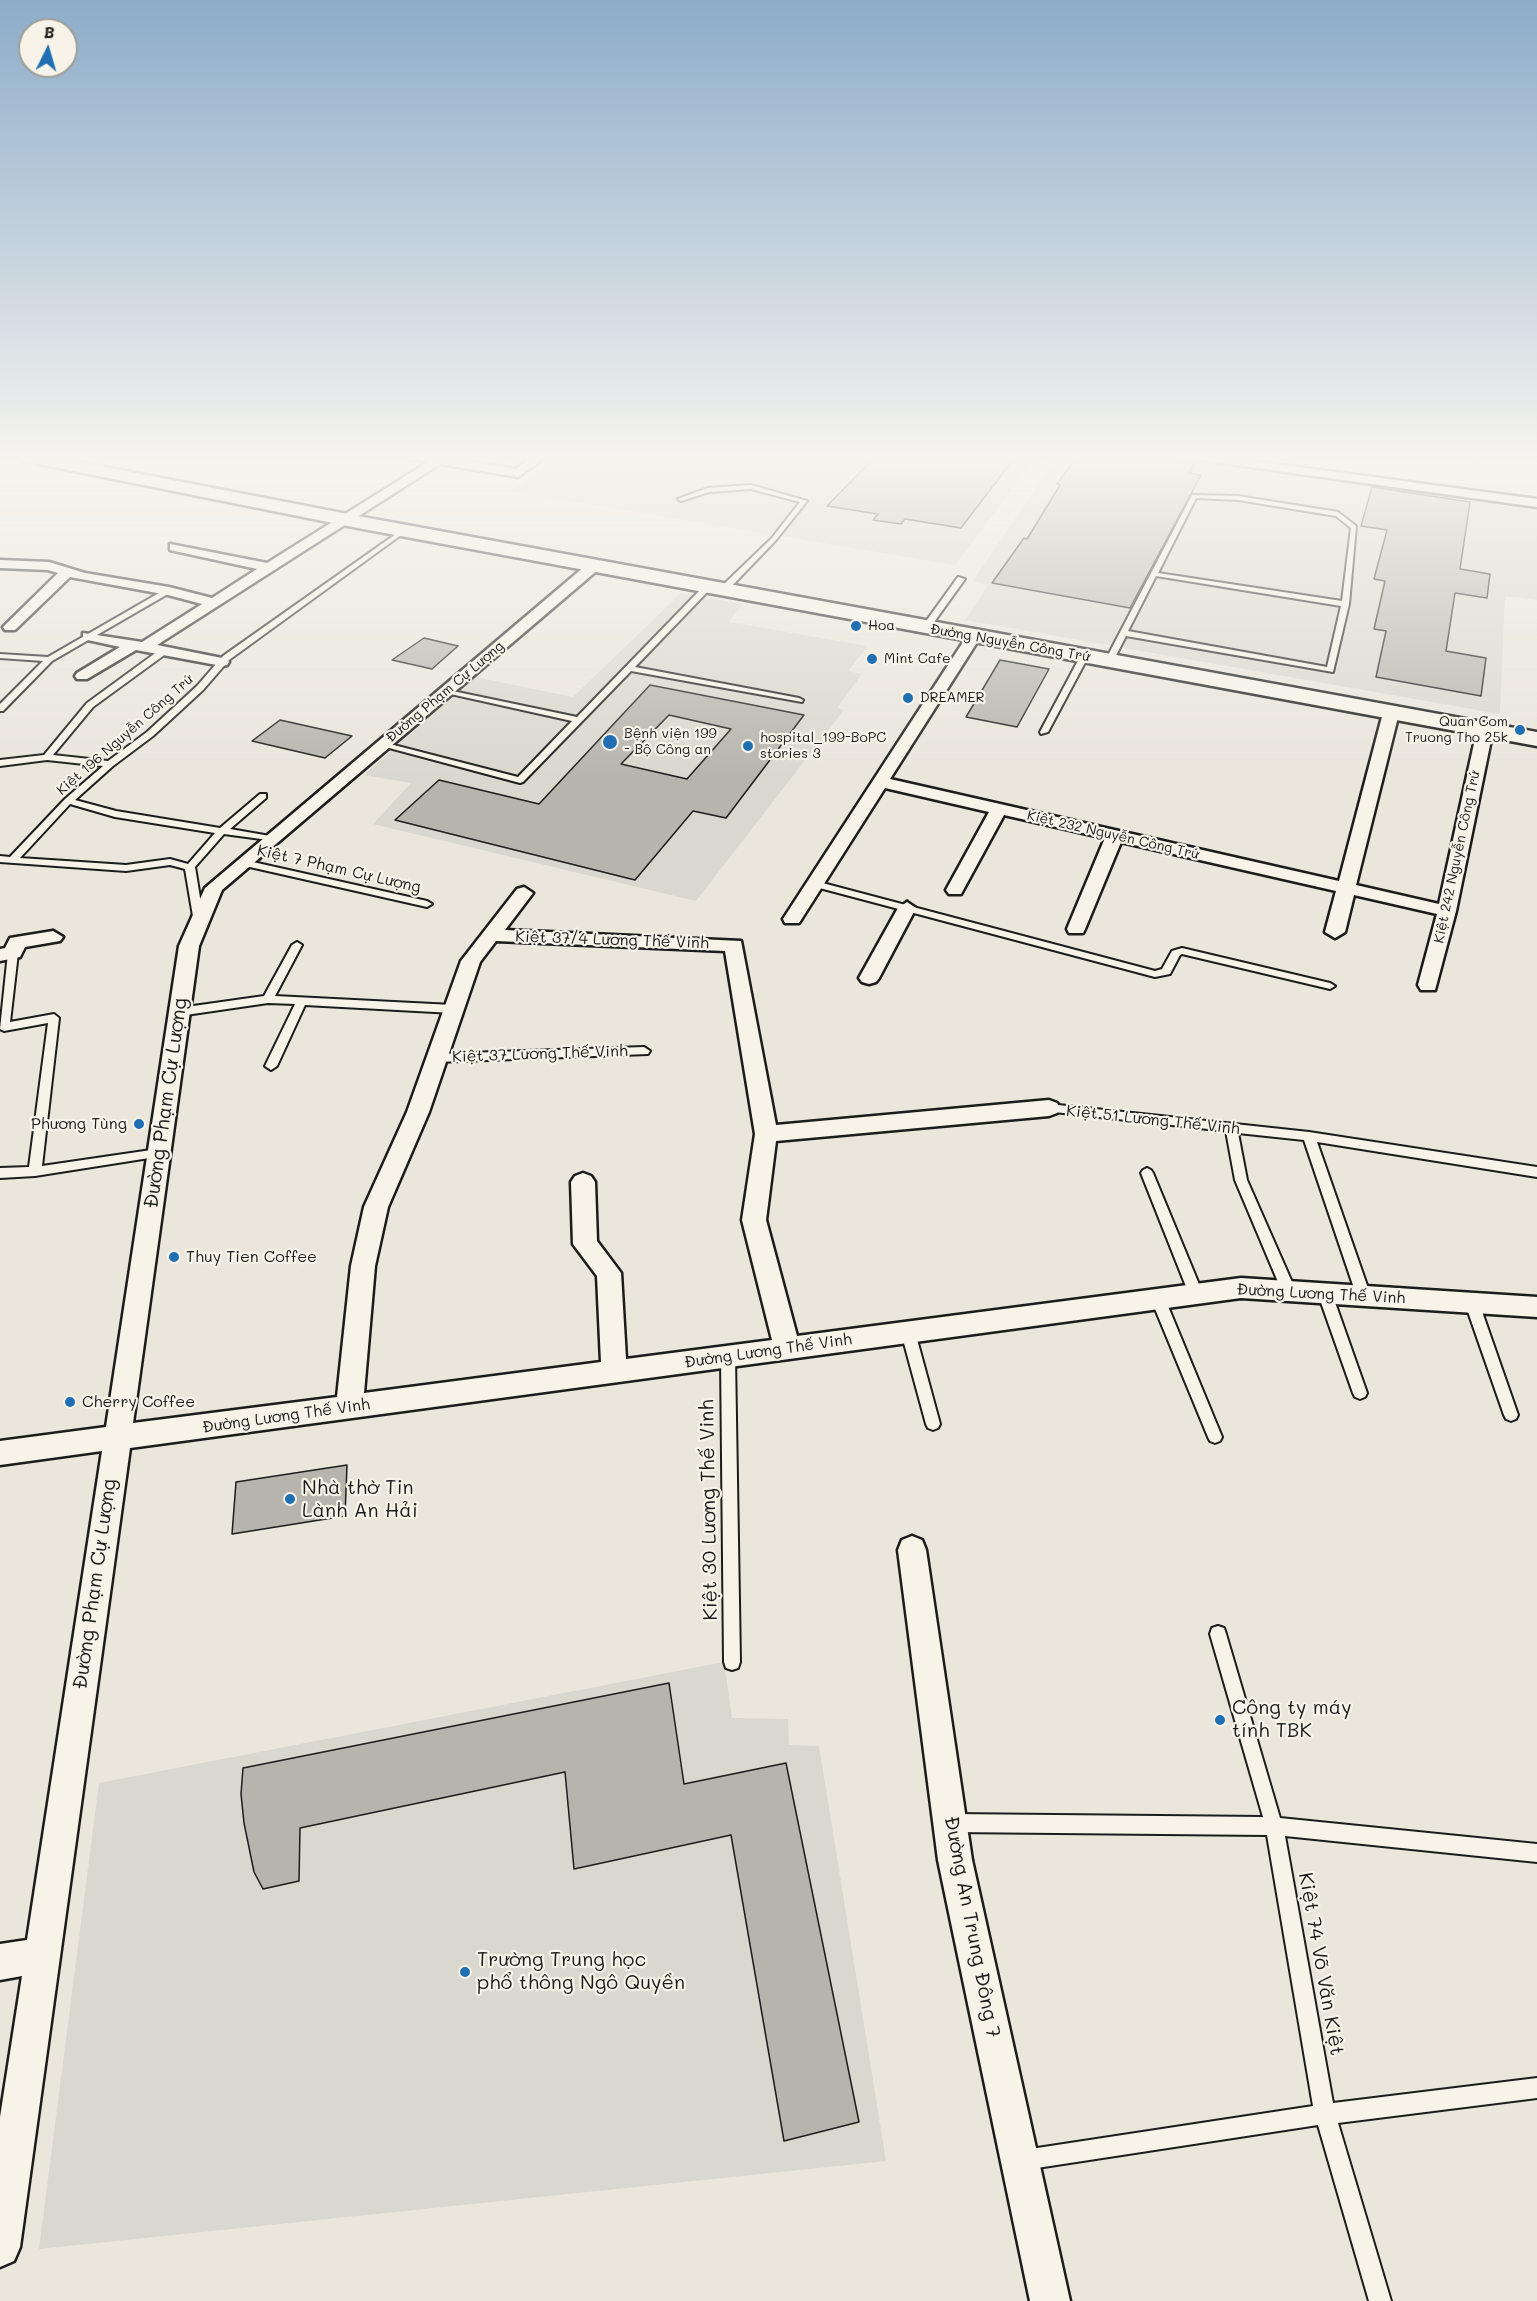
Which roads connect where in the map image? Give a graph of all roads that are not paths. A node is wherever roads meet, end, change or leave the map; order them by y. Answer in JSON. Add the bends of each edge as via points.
{"nodes":[{"id":1,"x":253,"y":563,"type":"edge"},
{"id":2,"x":276,"y":563,"type":"edge"},
{"id":3,"x":359,"y":563,"type":"edge"},
{"id":4,"x":586,"y":563,"type":"edge"},
{"id":5,"x":745,"y":563,"type":"edge"},
{"id":6,"x":1159,"y":563,"type":"edge"},
{"id":7,"x":1350,"y":563,"type":"edge"},
{"id":8,"x":0,"y":564,"type":"edge"},
{"id":9,"x":595,"y":565,"type":"junction"},
{"id":10,"x":270,"y":567,"type":"junction"},
{"id":11,"x":67,"y":572,"type":"junction"},
{"id":12,"x":1154,"y":574,"type":"junction"},
{"id":13,"x":961,"y":579,"type":"dead end"},
{"id":14,"x":715,"y":588,"type":"junction"},
{"id":15,"x":170,"y":591,"type":"junction"},
{"id":16,"x":214,"y":603,"type":"junction"},
{"id":17,"x":1345,"y":604,"type":"junction"},
{"id":18,"x":10,"y":627,"type":"dead end"},
{"id":19,"x":926,"y":627,"type":"junction"},
{"id":20,"x":1124,"y":633,"type":"junction"},
{"id":21,"x":88,"y":636,"type":"junction"},
{"id":22,"x":974,"y":636,"type":"junction"},
{"id":23,"x":138,"y":646,"type":"junction"},
{"id":24,"x":164,"y":651,"type":"junction"},
{"id":25,"x":0,"y":656,"type":"edge"},
{"id":26,"x":1084,"y":657,"type":"junction"},
{"id":27,"x":49,"y":659,"type":"junction"},
{"id":28,"x":1109,"y":661,"type":"junction"},
{"id":29,"x":222,"y":662,"type":"junction"},
{"id":30,"x":630,"y":668,"type":"junction"},
{"id":31,"x":82,"y":676,"type":"dead end"},
{"id":32,"x":446,"y":691,"type":"junction"},
{"id":33,"x":800,"y":700,"type":"dead end"},
{"id":34,"x":0,"y":709,"type":"edge"},
{"id":35,"x":1391,"y":713,"type":"junction"},
{"id":36,"x":578,"y":720,"type":"junction"},
{"id":37,"x":1485,"y":730,"type":"junction"},
{"id":38,"x":1044,"y":732,"type":"dead end"},
{"id":39,"x":1537,"y":739,"type":"edge"},
{"id":40,"x":382,"y":745,"type":"junction"},
{"id":41,"x":46,"y":757,"type":"junction"},
{"id":42,"x":0,"y":763,"type":"edge"},
{"id":43,"x":110,"y":764,"type":"junction"},
{"id":44,"x":880,"y":782,"type":"junction"},
{"id":45,"x":262,"y":796,"type":"dead end"},
{"id":46,"x":68,"y":801,"type":"junction"},
{"id":47,"x":999,"y":809,"type":"junction"},
{"id":48,"x":221,"y":832,"type":"junction"},
{"id":49,"x":1115,"y":836,"type":"junction"},
{"id":50,"x":273,"y":839,"type":"junction"},
{"id":51,"x":0,"y":859,"type":"edge"},
{"id":52,"x":12,"y":860,"type":"junction"},
{"id":53,"x":244,"y":863,"type":"junction"},
{"id":54,"x":190,"y":867,"type":"junction"},
{"id":55,"x":815,"y":884,"type":"junction"},
{"id":56,"x":1346,"y":888,"type":"junction"},
{"id":57,"x":955,"y":890,"type":"dead end"},
{"id":58,"x":524,"y":893,"type":"dead end"},
{"id":59,"x":427,"y":904,"type":"dead end"},
{"id":60,"x":907,"y":908,"type":"junction"},
{"id":61,"x":1447,"y":911,"type":"junction"},
{"id":62,"x":792,"y":919,"type":"dead end"},
{"id":63,"x":199,"y":923,"type":"junction"},
{"id":64,"x":1076,"y":929,"type":"dead end"},
{"id":65,"x":1335,"y":932,"type":"dead end"},
{"id":66,"x":490,"y":935,"type":"junction"},
{"id":67,"x":53,"y":937,"type":"dead end"},
{"id":68,"x":297,"y":945,"type":"dead end"},
{"id":69,"x":7,"y":954,"type":"edge"},
{"id":70,"x":869,"y":978,"type":"dead end"},
{"id":71,"x":1428,"y":985,"type":"dead end"},
{"id":72,"x":1330,"y":986,"type":"dead end"},
{"id":73,"x":268,"y":999,"type":"junction"},
{"id":74,"x":301,"y":1002,"type":"junction"},
{"id":75,"x":453,"y":1009,"type":"junction"},
{"id":76,"x":179,"y":1012,"type":"junction"},
{"id":77,"x":644,"y":1051,"type":"dead end"},
{"id":78,"x":436,"y":1058,"type":"junction"},
{"id":79,"x":271,"y":1066,"type":"dead end"},
{"id":80,"x":1049,"y":1108,"type":"joint"},
{"id":81,"x":1231,"y":1129,"type":"junction"},
{"id":82,"x":766,"y":1134,"type":"junction"},
{"id":83,"x":1309,"y":1136,"type":"junction"},
{"id":84,"x":158,"y":1154,"type":"junction"},
{"id":85,"x":34,"y":1171,"type":"junction"},
{"id":86,"x":1537,"y":1172,"type":"edge"},
{"id":87,"x":0,"y":1173,"type":"edge"},
{"id":88,"x":1147,"y":1173,"type":"dead end"},
{"id":89,"x":583,"y":1182,"type":"dead end"},
{"id":90,"x":1288,"y":1289,"type":"junction"},
{"id":91,"x":1324,"y":1291,"type":"junction"},
{"id":92,"x":1196,"y":1294,"type":"junction"},
{"id":93,"x":1363,"y":1294,"type":"junction"},
{"id":94,"x":1158,"y":1299,"type":"junction"},
{"id":95,"x":1472,"y":1303,"type":"junction"},
{"id":96,"x":1537,"y":1307,"type":"edge"},
{"id":97,"x":908,"y":1332,"type":"junction"},
{"id":98,"x":787,"y":1349,"type":"junction"},
{"id":99,"x":728,"y":1357,"type":"junction"},
{"id":100,"x":614,"y":1372,"type":"junction"},
{"id":101,"x":1360,"y":1392,"type":"dead end"},
{"id":102,"x":349,"y":1407,"type":"junction"},
{"id":103,"x":1511,"y":1415,"type":"dead end"},
{"id":104,"x":933,"y":1424,"type":"dead end"},
{"id":105,"x":1215,"y":1437,"type":"dead end"},
{"id":106,"x":116,"y":1438,"type":"junction"},
{"id":107,"x":0,"y":1453,"type":"edge"},
{"id":108,"x":912,"y":1550,"type":"dead end"},
{"id":109,"x":1218,"y":1634,"type":"dead end"},
{"id":110,"x":732,"y":1662,"type":"dead end"},
{"id":111,"x":950,"y":1823,"type":"junction"},
{"id":112,"x":1274,"y":1826,"type":"junction"},
{"id":113,"x":1537,"y":1853,"type":"edge"},
{"id":114,"x":42,"y":1954,"type":"junction"},
{"id":115,"x":0,"y":1962,"type":"edge"},
{"id":116,"x":1537,"y":2088,"type":"edge"},
{"id":117,"x":1324,"y":2114,"type":"junction"},
{"id":118,"x":1020,"y":2160,"type":"junction"},
{"id":119,"x":0,"y":2247,"type":"edge"},
{"id":120,"x":1050,"y":2301,"type":"edge"},
{"id":121,"x":1380,"y":2301,"type":"edge"}],
"edges":[{"from":1,"to":10,"type":"street"},
{"from":2,"to":10,"type":"street"},
{"from":3,"to":29,"type":"lane","name":"Kiệt 196 Nguyễn Công Trứ"},
{"from":4,"to":9,"type":"street","name":"Đường Nguyễn Công Trứ"},
{"from":5,"to":14,"type":"lane"},
{"from":6,"to":12,"type":"lane"},
{"from":7,"to":17,"type":"lane"},
{"from":8,"to":11,"type":"street","via":[[49,566]]},
{"from":9,"to":14,"type":"street","name":"Đường Nguyễn Công Trứ"},
{"from":9,"to":32,"type":"street","name":"Đường Phạm Cự Lượng"},
{"from":10,"to":16,"type":"street"},
{"from":11,"to":15,"type":"street"},
{"from":11,"to":18,"type":"street"},
{"from":12,"to":17,"type":"lane"},
{"from":12,"to":20,"type":"lane"},
{"from":13,"to":19,"type":"lane"},
{"from":14,"to":19,"type":"street","name":"Đường Nguyễn Công Trứ"},
{"from":14,"to":30,"type":"lane"},
{"from":15,"to":16,"type":"street"},
{"from":15,"to":21,"type":"lane"},
{"from":16,"to":23,"type":"street"},
{"from":17,"to":20,"type":"lane","via":[[1330,670]]},
{"from":19,"to":22,"type":"street","name":"Đường Nguyễn Công Trứ"},
{"from":20,"to":28,"type":"lane"},
{"from":21,"to":23,"type":"street"},
{"from":21,"to":27,"type":"lane"},
{"from":22,"to":26,"type":"street","name":"Đường Nguyễn Công Trứ"},
{"from":22,"to":44,"type":"street"},
{"from":23,"to":24,"type":"street"},
{"from":23,"to":31,"type":"street"},
{"from":24,"to":29,"type":"street"},
{"from":24,"to":41,"type":"lane","via":[[90,705]]},
{"from":25,"to":27,"type":"lane"},
{"from":26,"to":28,"type":"street","name":"Đường Nguyễn Công Trứ"},
{"from":26,"to":38,"type":"lane"},
{"from":27,"to":34,"type":"lane"},
{"from":28,"to":35,"type":"street","name":"Đường Nguyễn Công Trứ"},
{"from":29,"to":43,"type":"lane","name":"Kiệt 196 Nguyễn Công Trứ","via":[[150,734]]},
{"from":30,"to":33,"type":"lane"},
{"from":30,"to":36,"type":"lane"},
{"from":32,"to":36,"type":"lane"},
{"from":32,"to":40,"type":"street","name":"Đường Phạm Cự Lượng"},
{"from":35,"to":37,"type":"street","name":"Đường Nguyễn Công Trứ"},
{"from":35,"to":56,"type":"street"},
{"from":36,"to":40,"type":"lane","via":[[520,780]]},
{"from":37,"to":39,"type":"street","name":"Đường Nguyễn Công Trứ"},
{"from":37,"to":61,"type":"street","name":"Kiệt 242 Nguyễn Công Trứ"},
{"from":40,"to":50,"type":"street","name":"Đường Phạm Cự Lượng"},
{"from":41,"to":42,"type":"lane"},
{"from":41,"to":43,"type":"lane"},
{"from":43,"to":46,"type":"lane","name":"Kiệt 196 Nguyễn Công Trứ"},
{"from":44,"to":47,"type":"street","name":"Kiệt 232 Nguyễn Công Trứ"},
{"from":44,"to":55,"type":"street"},
{"from":45,"to":48,"type":"lane"},
{"from":46,"to":48,"type":"lane","via":[[115,814]]},
{"from":46,"to":52,"type":"lane","name":"Kiệt 196 Nguyễn Công Trứ"},
{"from":47,"to":49,"type":"street","name":"Kiệt 232 Nguyễn Công Trứ"},
{"from":47,"to":57,"type":"street"},
{"from":48,"to":50,"type":"lane"},
{"from":48,"to":54,"type":"lane"},
{"from":49,"to":56,"type":"street","name":"Kiệt 232 Nguyễn Công Trứ"},
{"from":49,"to":64,"type":"street"},
{"from":50,"to":53,"type":"street","name":"Đường Phạm Cự Lượng"},
{"from":51,"to":52,"type":"lane"},
{"from":52,"to":54,"type":"lane","via":[[126,868],[171,862]]},
{"from":53,"to":59,"type":"lane","name":"Kiệt 7 Phạm Cự Lượng"},
{"from":53,"to":63,"type":"street","name":"Đường Phạm Cự Lượng","via":[[214,888]]},
{"from":54,"to":63,"type":"lane"},
{"from":55,"to":60,"type":"lane"},
{"from":55,"to":62,"type":"street"},
{"from":56,"to":61,"type":"street","name":"Kiệt 232 Nguyễn Công Trứ"},
{"from":56,"to":65,"type":"street"},
{"from":58,"to":66,"type":"street","name":"Kiệt 37 Lương Thế Vinh"},
{"from":60,"to":70,"type":"street"},
{"from":60,"to":72,"type":"lane","via":[[1155,974],[1166,972],[1182,951]]},
{"from":61,"to":71,"type":"street","name":"Kiệt 242 Nguyễn Công Trứ"},
{"from":63,"to":76,"type":"street","name":"Đường Phạm Cự Lượng","via":[[189,946]]},
{"from":66,"to":75,"type":"street","name":"Kiệt 37 Lương Thế Vinh","via":[[471,961]]},
{"from":66,"to":82,"type":"street","name":"Kiệt 37/4 Lương Thế Vinh","via":[[734,945]]},
{"from":67,"to":69,"type":"street","via":[[17,942]]},
{"from":68,"to":73,"type":"lane"},
{"from":69,"to":85,"type":"lane","via":[[4,1027],[54,1018]]},
{"from":73,"to":74,"type":"lane"},
{"from":73,"to":76,"type":"lane"},
{"from":74,"to":75,"type":"lane"},
{"from":74,"to":79,"type":"lane"},
{"from":75,"to":78,"type":"street","name":"Kiệt 37 Lương Thế Vinh"},
{"from":76,"to":84,"type":"street","name":"Đường Phạm Cự Lượng"},
{"from":77,"to":78,"type":"lane","name":"Kiệt 37 Lương Thế Vinh"},
{"from":78,"to":102,"type":"street","name":"Kiệt 37 Lương Thế Vinh","via":[[418,1112],[376,1207],[363,1266]]},
{"from":80,"to":81,"type":"lane","name":"Kiệt 51 Lương Thế Vinh"},
{"from":80,"to":82,"type":"street","name":"Kiệt 51 Lương Thế Vinh"},
{"from":81,"to":83,"type":"lane","name":"Kiệt 51 Lương Thế Vinh"},
{"from":81,"to":90,"type":"lane","via":[[1241,1180]]},
{"from":82,"to":98,"type":"street","via":[[754,1220]]},
{"from":83,"to":86,"type":"lane","name":"Kiệt 51 Lương Thế Vinh"},
{"from":83,"to":93,"type":"lane"},
{"from":84,"to":85,"type":"lane"},
{"from":84,"to":106,"type":"street","name":"Đường Phạm Cự Lượng"},
{"from":85,"to":87,"type":"lane"},
{"from":88,"to":92,"type":"lane"},
{"from":89,"to":100,"type":"street","via":[[585,1244],[609,1273]]},
{"from":90,"to":91,"type":"street","name":"Đường Lương Thế Vinh"},
{"from":90,"to":92,"type":"street","name":"Đường Lương Thế Vinh","via":[[1241,1288]]},
{"from":91,"to":93,"type":"street","name":"Đường Lương Thế Vinh"},
{"from":91,"to":101,"type":"lane"},
{"from":92,"to":94,"type":"street","name":"Đường Lương Thế Vinh"},
{"from":93,"to":95,"type":"street","name":"Đường Lương Thế Vinh"},
{"from":94,"to":97,"type":"street","name":"Đường Lương Thế Vinh"},
{"from":94,"to":105,"type":"lane"},
{"from":95,"to":96,"type":"street","name":"Đường Lương Thế Vinh"},
{"from":95,"to":103,"type":"lane"},
{"from":97,"to":98,"type":"street","name":"Đường Lương Thế Vinh"},
{"from":97,"to":104,"type":"lane"},
{"from":98,"to":99,"type":"street","name":"Đường Lương Thế Vinh"},
{"from":99,"to":100,"type":"street","name":"Đường Lương Thế Vinh"},
{"from":99,"to":110,"type":"lane","name":"Kiệt 30 Lương Thế Vinh"},
{"from":100,"to":102,"type":"street","name":"Đường Lương Thế Vinh"},
{"from":102,"to":106,"type":"street","name":"Đường Lương Thế Vinh"},
{"from":106,"to":107,"type":"street","name":"Đường Lương Thế Vinh"},
{"from":106,"to":114,"type":"street","name":"Đường Phạm Cự Lượng"},
{"from":108,"to":111,"type":"street","name":"Đường An Trung Đông 7"},
{"from":109,"to":112,"type":"lane","name":"Kiệt 74 Võ Văn Kiệt"},
{"from":111,"to":112,"type":"lane"},
{"from":111,"to":118,"type":"street","name":"Đường An Trung Đông 7"},
{"from":112,"to":113,"type":"lane"},
{"from":112,"to":117,"type":"lane","name":"Kiệt 74 Võ Văn Kiệt"},
{"from":114,"to":115,"type":"street"},
{"from":114,"to":119,"type":"street","name":"Đường Phạm Cự Lượng"},
{"from":116,"to":117,"type":"lane"},
{"from":117,"to":118,"type":"lane"},
{"from":117,"to":121,"type":"lane","name":"Kiệt 74 Võ Văn Kiệt"},
{"from":118,"to":120,"type":"street","name":"Đường An Trung Đông 7"}]}
